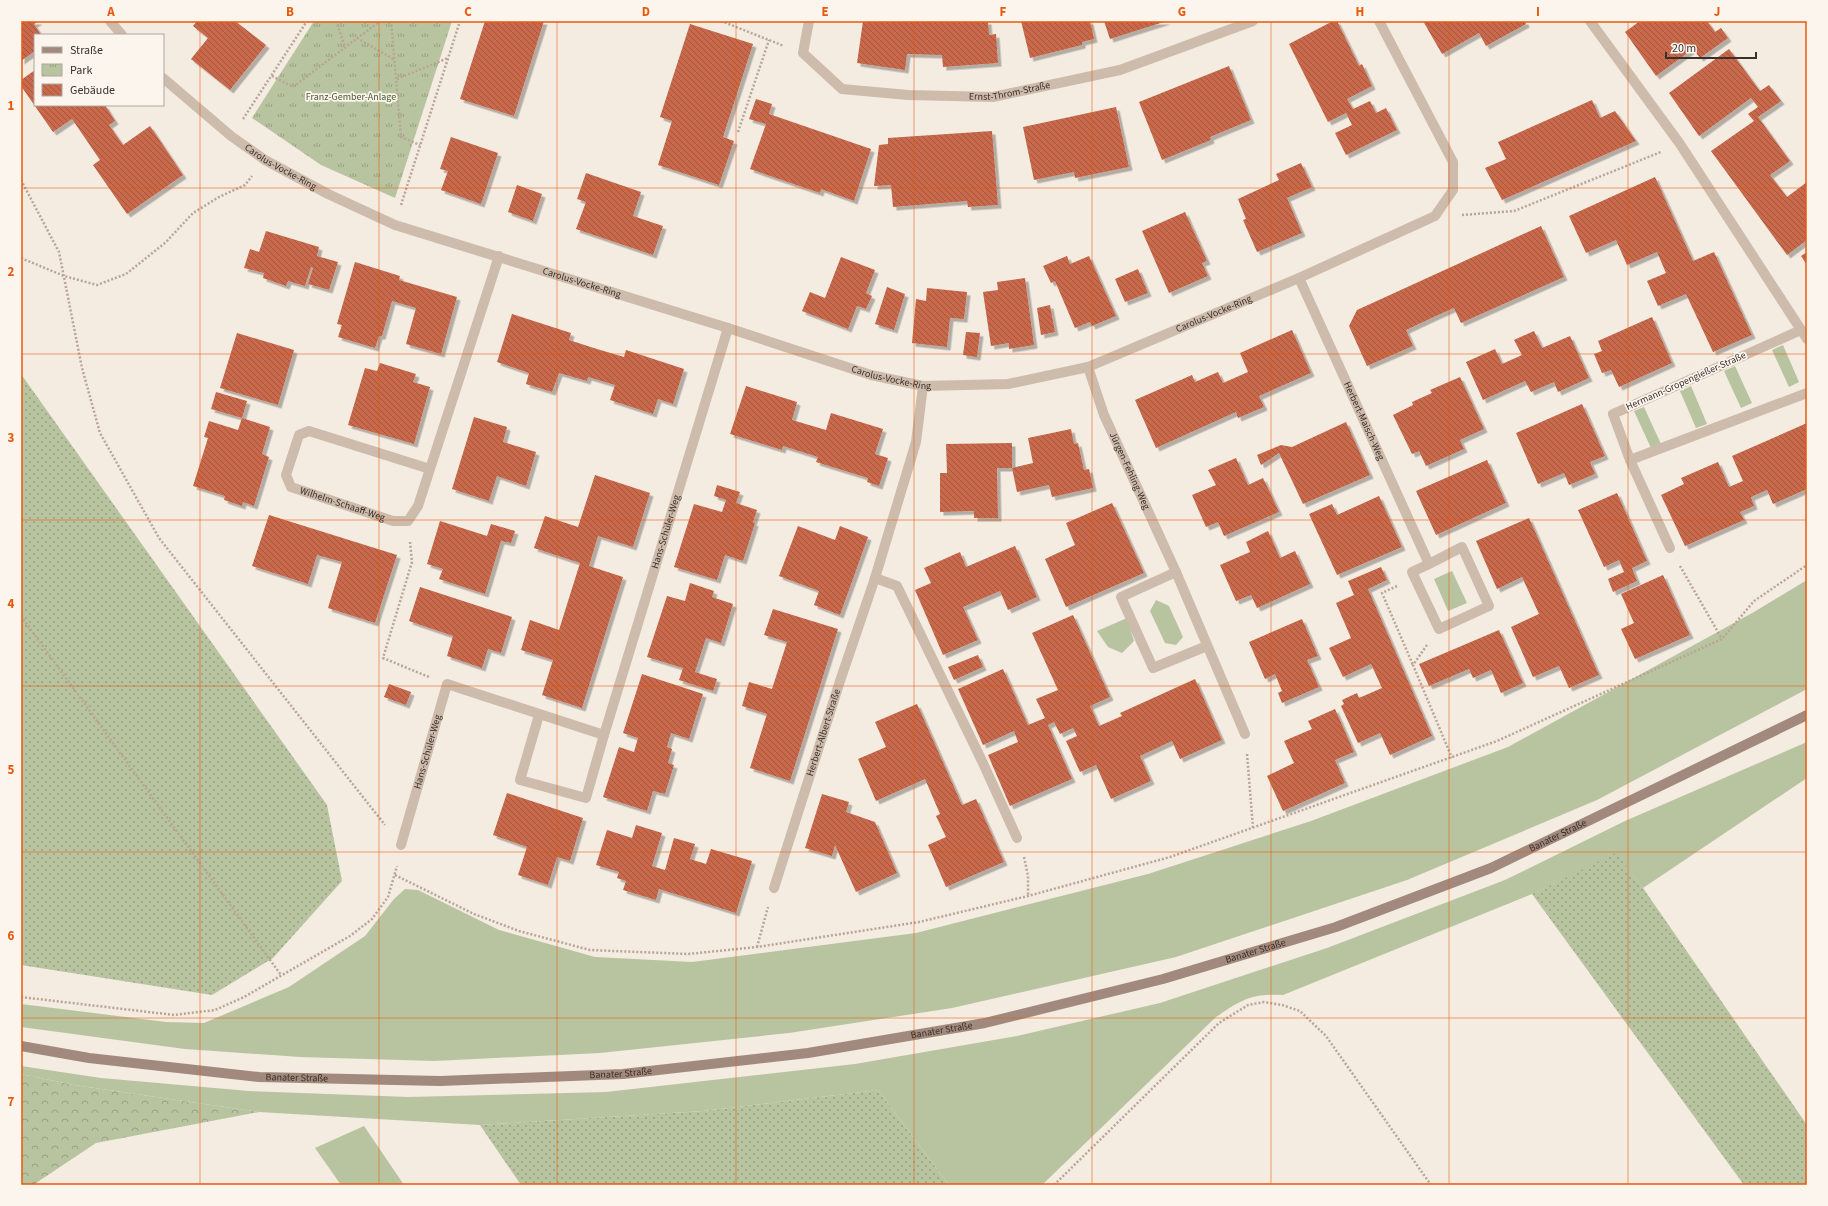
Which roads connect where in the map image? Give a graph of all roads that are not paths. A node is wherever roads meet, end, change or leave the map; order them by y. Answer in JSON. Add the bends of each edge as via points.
{"nodes":[{"id":1,"x":110,"y":21,"type":"edge"},
{"id":2,"x":809,"y":21,"type":"edge"},
{"id":3,"x":1253,"y":21,"type":"edge"},
{"id":4,"x":1379,"y":21,"type":"edge"},
{"id":5,"x":1590,"y":21,"type":"edge"},
{"id":6,"x":121,"y":34,"type":"edge"},
{"id":7,"x":164,"y":79,"type":"edge"},
{"id":8,"x":499,"y":256,"type":"junction"},
{"id":9,"x":1299,"y":278,"type":"junction"},
{"id":10,"x":728,"y":328,"type":"junction"},
{"id":11,"x":1801,"y":330,"type":"junction"},
{"id":12,"x":1807,"y":339,"type":"edge"},
{"id":13,"x":1088,"y":367,"type":"junction"},
{"id":14,"x":923,"y":386,"type":"junction"},
{"id":15,"x":1807,"y":393,"type":"edge"},
{"id":16,"x":1630,"y":460,"type":"junction"},
{"id":17,"x":430,"y":469,"type":"junction"},
{"id":18,"x":1670,"y":548,"type":"road end"},
{"id":19,"x":1429,"y":564,"type":"junction"},
{"id":20,"x":1176,"y":572,"type":"junction"},
{"id":21,"x":874,"y":578,"type":"junction"},
{"id":22,"x":1207,"y":646,"type":"junction"},
{"id":23,"x":539,"y":715,"type":"junction"},
{"id":24,"x":1807,"y":715,"type":"edge"},
{"id":25,"x":1245,"y":734,"type":"road end"},
{"id":26,"x":604,"y":735,"type":"junction"},
{"id":27,"x":1017,"y":838,"type":"dead end"},
{"id":28,"x":401,"y":845,"type":"road end"},
{"id":29,"x":774,"y":888,"type":"road end"},
{"id":30,"x":21,"y":1046,"type":"edge"}],
"edges":[{"from":1,"to":6,"type":"street"},
{"from":2,"to":3,"type":"street","name":"Ernst-Throm-Straße","via":[[803,53],[842,89],[908,95],[993,97],[1120,70]]},
{"from":4,"to":9,"type":"street","name":"Carolus-Vocke-Ring","via":[[1453,162],[1453,190],[1435,216]]},
{"from":5,"to":11,"type":"street","via":[[1680,144]]},
{"from":7,"to":8,"type":"street","name":"Carolus-Vocke-Ring","via":[[231,136],[265,160],[328,194],[395,225]]},
{"from":8,"to":10,"type":"street","name":"Carolus-Vocke-Ring"},
{"from":8,"to":17,"type":"street"},
{"from":9,"to":13,"type":"street","name":"Carolus-Vocke-Ring"},
{"from":9,"to":19,"type":"street","name":"Herbert-Maisch-Weg"},
{"from":10,"to":14,"type":"street","name":"Carolus-Vocke-Ring","via":[[871,375]]},
{"from":10,"to":26,"type":"street","name":"Hans-Schüler-Weg"},
{"from":11,"to":12,"type":"street"},
{"from":11,"to":16,"type":"street","name":"Hermann-Gropengießer-Straße","via":[[1614,414]]},
{"from":13,"to":14,"type":"street","name":"Carolus-Vocke-Ring","via":[[1008,384]]},
{"from":13,"to":20,"type":"street","name":"Jürgen-Fehling-Weg","via":[[1104,415]]},
{"from":14,"to":21,"type":"street","name":"Herbert-Albert-Straße","via":[[916,442]]},
{"from":15,"to":16,"type":"street"},
{"from":16,"to":18,"type":"street"},
{"from":17,"to":17,"type":"street","name":"Wilhelm-Schaaff-Weg","via":[[418,506],[408,521],[393,521],[291,487],[286,475],[299,435],[309,431]]},
{"from":19,"to":19,"type":"street","via":[[1462,548],[1489,606],[1440,629],[1412,572]]},
{"from":20,"to":22,"type":"street","name":"Jürgen-Fehling-Weg"},
{"from":20,"to":22,"type":"street","via":[[1121,597],[1153,668]]},
{"from":21,"to":27,"type":"street","via":[[897,586]]},
{"from":21,"to":29,"type":"street","name":"Herbert-Albert-Straße"},
{"from":22,"to":25,"type":"street","name":"Jürgen-Fehling-Weg"},
{"from":23,"to":26,"type":"street"},
{"from":23,"to":26,"type":"street","name":"Hans-Schüler-Weg","via":[[520,780],[586,798]]},
{"from":23,"to":28,"type":"street","name":"Hans-Schüler-Weg","via":[[447,684]]},
{"from":24,"to":30,"type":"main road","name":"Banater Straße","via":[[1491,868],[1336,927],[1163,979],[985,1023],[808,1053],[623,1074],[440,1081],[259,1077],[89,1058]]}]}
